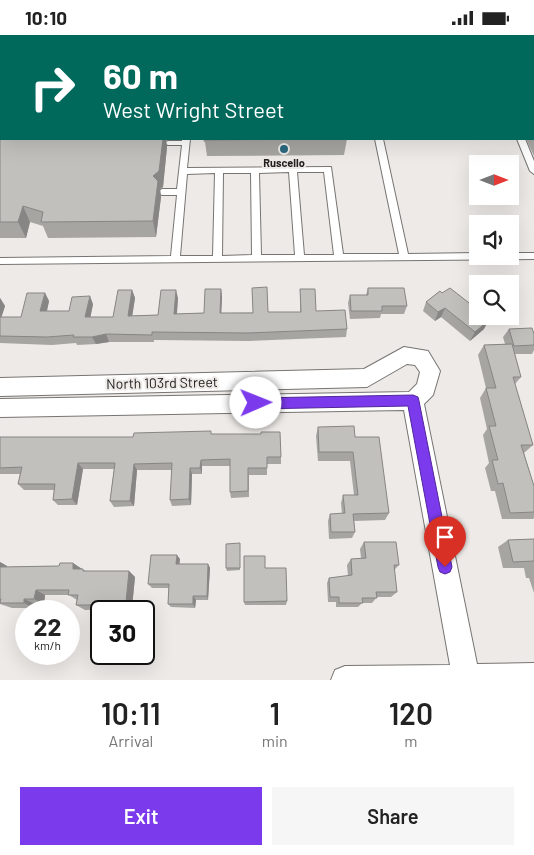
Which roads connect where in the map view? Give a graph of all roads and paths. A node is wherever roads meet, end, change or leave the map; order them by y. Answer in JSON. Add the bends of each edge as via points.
{"nodes":[{"id":1,"x":379,"y":140,"type":"edge"},
{"id":2,"x":521,"y":140,"type":"edge"},
{"id":3,"x":185,"y":141,"type":"edge"},
{"id":4,"x":168,"y":143,"type":"dead end"},
{"id":5,"x":293,"y":169,"type":"junction"},
{"id":6,"x":255,"y":170,"type":"junction"},
{"id":7,"x":182,"y":171,"type":"junction"},
{"id":8,"x":219,"y":171,"type":"junction"},
{"id":9,"x":534,"y":171,"type":"edge"},
{"id":10,"x":162,"y":192,"type":"dead end"},
{"id":11,"x":181,"y":192,"type":"junction"},
{"id":12,"x":534,"y":256,"type":"edge"},
{"id":13,"x":404,"y":257,"type":"junction"},
{"id":14,"x":300,"y":258,"type":"junction"},
{"id":15,"x":339,"y":258,"type":"junction"},
{"id":16,"x":176,"y":259,"type":"junction"},
{"id":17,"x":217,"y":259,"type":"junction"},
{"id":18,"x":258,"y":259,"type":"junction"},
{"id":19,"x":0,"y":261,"type":"edge"},
{"id":20,"x":0,"y":387,"type":"edge"},
{"id":21,"x":413,"y":401,"type":"junction"},
{"id":22,"x":0,"y":408,"type":"edge"},
{"id":23,"x":534,"y":677,"type":"edge"},
{"id":24,"x":466,"y":678,"type":"junction"},
{"id":25,"x":345,"y":680,"type":"edge"}],
"edges":[{"from":1,"to":13,"type":"lane"},
{"from":2,"to":9,"type":"lane"},
{"from":3,"to":4,"type":"lane"},
{"from":3,"to":7,"type":"lane"},
{"from":5,"to":6,"type":"lane"},
{"from":5,"to":14,"type":"lane"},
{"from":5,"to":15,"type":"lane","via":[[328,169]]},
{"from":6,"to":8,"type":"lane"},
{"from":6,"to":18,"type":"lane"},
{"from":7,"to":8,"type":"lane"},
{"from":7,"to":11,"type":"lane"},
{"from":8,"to":17,"type":"lane"},
{"from":10,"to":11,"type":"lane"},
{"from":11,"to":16,"type":"lane"},
{"from":12,"to":13,"type":"lane"},
{"from":13,"to":15,"type":"lane"},
{"from":14,"to":15,"type":"lane"},
{"from":14,"to":18,"type":"lane"},
{"from":16,"to":17,"type":"lane"},
{"from":16,"to":19,"type":"lane"},
{"from":17,"to":18,"type":"lane"},
{"from":20,"to":21,"type":"street","name":"North 103rd Street","via":[[344,380],[367,378],[404,355],[421,357],[430,371],[426,389]]},
{"from":21,"to":22,"type":"street","name":"North 103rd Street"},
{"from":21,"to":24,"type":"street"},
{"from":23,"to":24,"type":"street"},
{"from":24,"to":25,"type":"street"}]}
